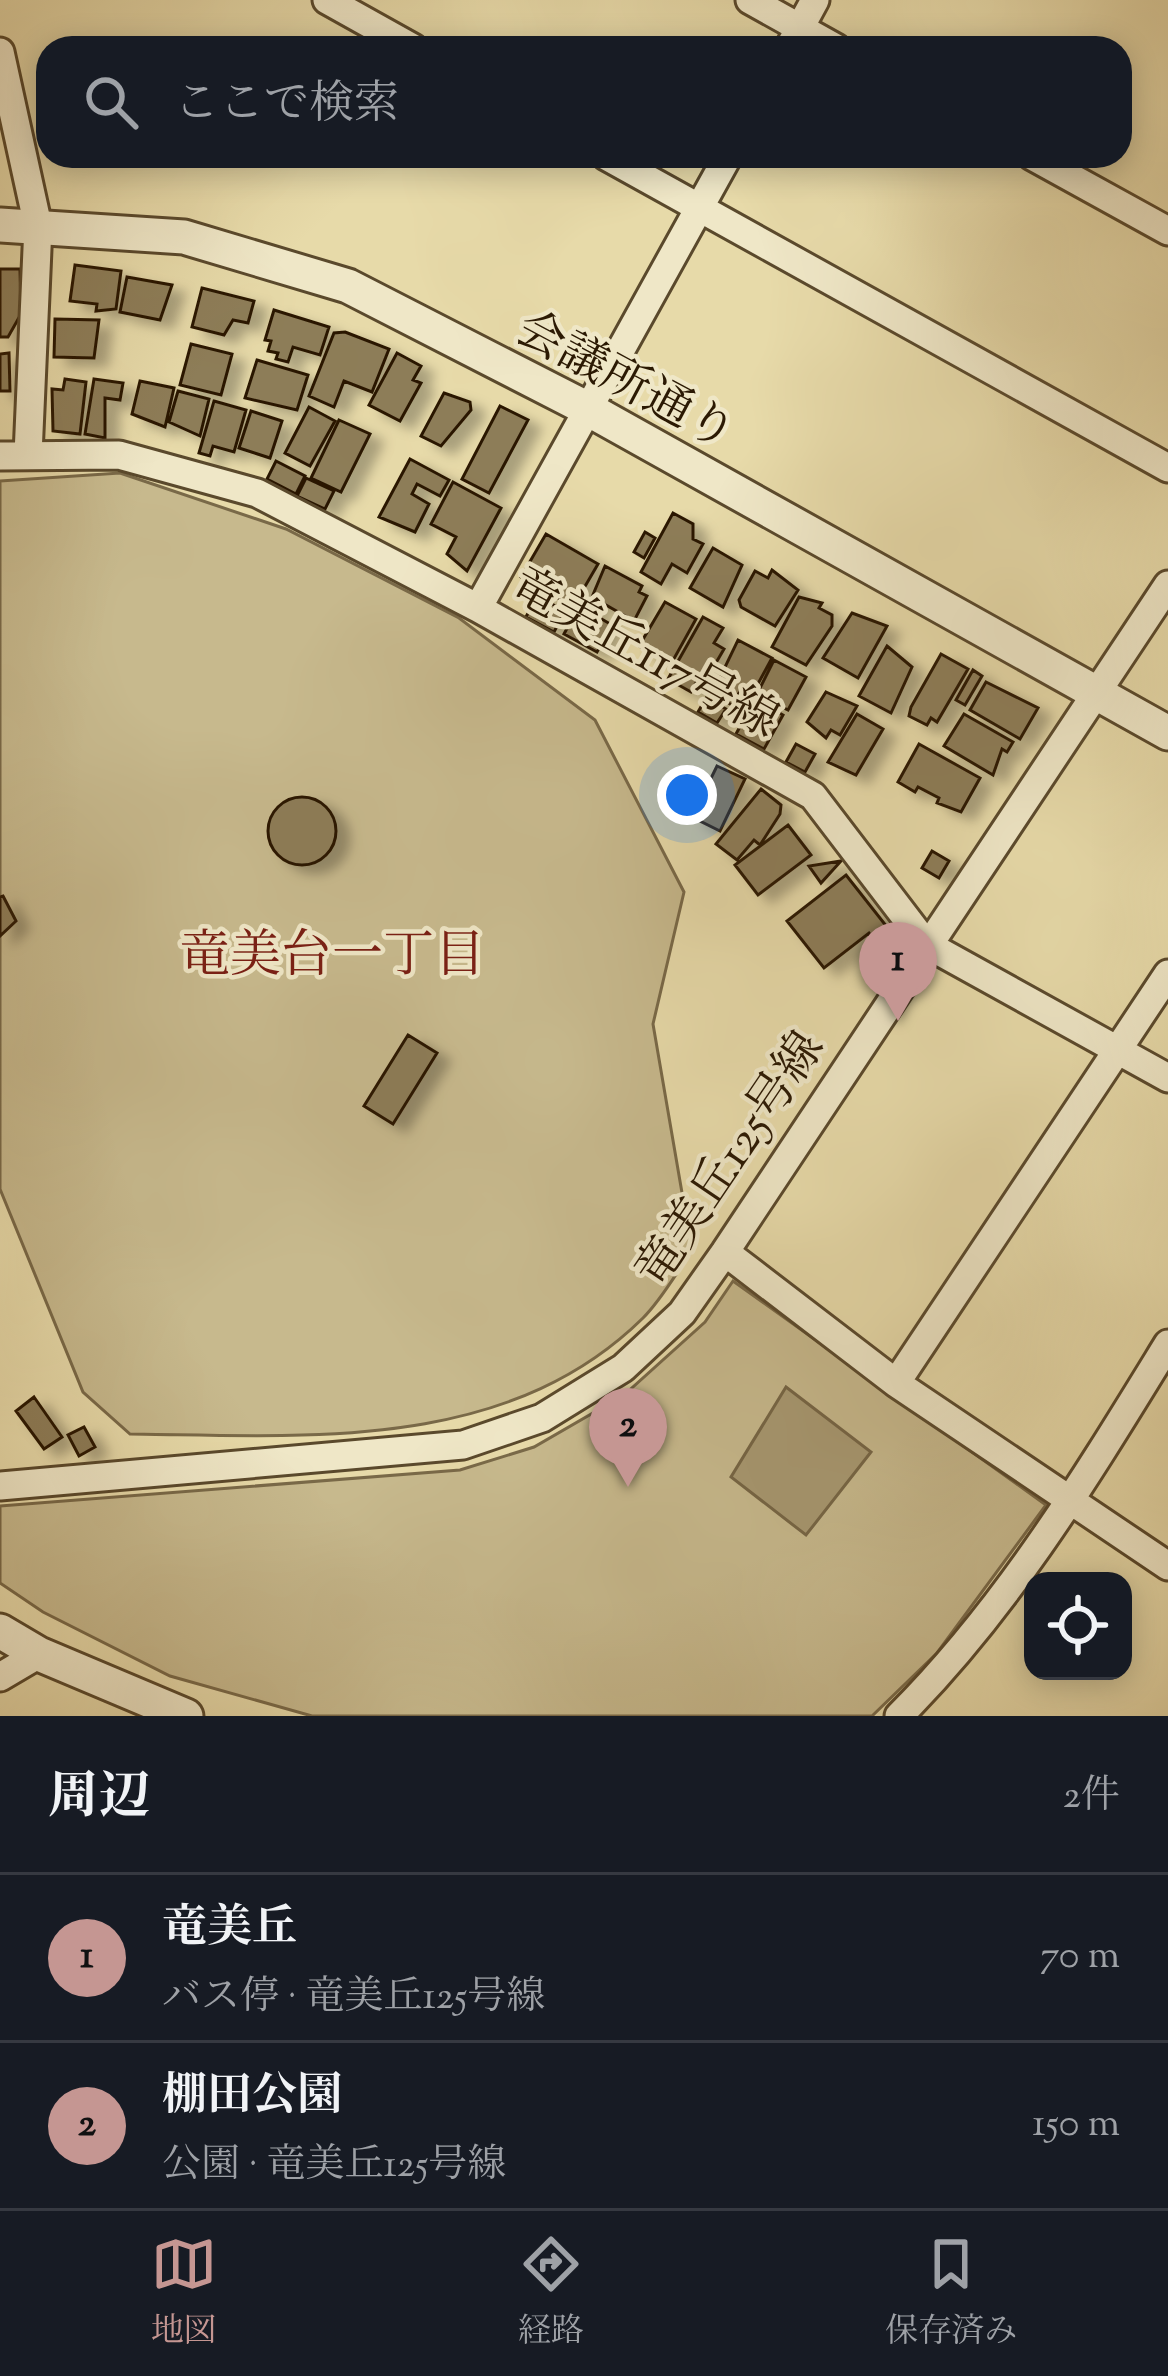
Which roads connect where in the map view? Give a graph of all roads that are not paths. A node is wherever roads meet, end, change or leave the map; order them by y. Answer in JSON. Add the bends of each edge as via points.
{"nodes":[{"id":1,"x":327,"y":0,"type":"edge"},
{"id":2,"x":750,"y":0,"type":"edge"},
{"id":3,"x":815,"y":0,"type":"edge"},
{"id":4,"x":391,"y":36,"type":"edge"},
{"id":5,"x":793,"y":36,"type":"edge"},
{"id":6,"x":796,"y":36,"type":"edge"},
{"id":7,"x":0,"y":52,"type":"edge"},
{"id":8,"x":627,"y":168,"type":"edge"},
{"id":9,"x":721,"y":168,"type":"edge"},
{"id":10,"x":1053,"y":168,"type":"edge"},
{"id":11,"x":698,"y":208,"type":"junction"},
{"id":12,"x":0,"y":225,"type":"edge"},
{"id":13,"x":38,"y":226,"type":"junction"},
{"id":14,"x":1168,"y":232,"type":"edge"},
{"id":15,"x":586,"y":408,"type":"junction"},
{"id":16,"x":14,"y":455,"type":"edge"},
{"id":17,"x":1168,"y":468,"type":"edge"},
{"id":18,"x":1168,"y":585,"type":"edge"},
{"id":19,"x":478,"y":608,"type":"junction"},
{"id":20,"x":1092,"y":692,"type":"junction"},
{"id":21,"x":1168,"y":733,"type":"edge"},
{"id":22,"x":926,"y":944,"type":"junction"},
{"id":23,"x":1168,"y":974,"type":"edge"},
{"id":24,"x":1120,"y":1051,"type":"junction"},
{"id":25,"x":1168,"y":1078,"type":"edge"},
{"id":26,"x":725,"y":1252,"type":"junction"},
{"id":27,"x":1168,"y":1344,"type":"edge"},
{"id":28,"x":896,"y":1383,"type":"junction"},
{"id":29,"x":0,"y":1486,"type":"edge"},
{"id":30,"x":1070,"y":1504,"type":"junction"},
{"id":31,"x":1168,"y":1565,"type":"edge"},
{"id":32,"x":0,"y":1631,"type":"edge"},
{"id":33,"x":39,"y":1654,"type":"junction"},
{"id":34,"x":0,"y":1677,"type":"edge"},
{"id":35,"x":186,"y":1716,"type":"edge"},
{"id":36,"x":899,"y":1716,"type":"edge"}],
"edges":[{"from":1,"to":4,"type":"street"},
{"from":2,"to":5,"type":"street"},
{"from":3,"to":6,"type":"street"},
{"from":7,"to":13,"type":"street"},
{"from":8,"to":11,"type":"street"},
{"from":9,"to":11,"type":"street"},
{"from":10,"to":14,"type":"street"},
{"from":11,"to":15,"type":"street"},
{"from":11,"to":17,"type":"street"},
{"from":12,"to":13,"type":"street","name":"会議所通り"},
{"from":13,"to":15,"type":"street","name":"会議所通り","via":[[184,237],[348,286]]},
{"from":13,"to":16,"type":"street"},
{"from":15,"to":19,"type":"street"},
{"from":15,"to":20,"type":"street","name":"会議所通り"},
{"from":16,"to":19,"type":"street","name":"竜美丘117号線","via":[[119,455],[257,493]]},
{"from":18,"to":20,"type":"street","name":"竜美丘125号線"},
{"from":19,"to":22,"type":"street","name":"竜美丘117号線","via":[[813,796]]},
{"from":20,"to":21,"type":"street","name":"会議所通り"},
{"from":20,"to":22,"type":"street","name":"竜美丘125号線"},
{"from":22,"to":24,"type":"street","name":"竜美丘117号線"},
{"from":22,"to":26,"type":"street","name":"竜美丘125号線"},
{"from":23,"to":24,"type":"street"},
{"from":24,"to":25,"type":"street","name":"竜美丘117号線"},
{"from":24,"to":28,"type":"street"},
{"from":26,"to":28,"type":"street"},
{"from":26,"to":29,"type":"street","name":"竜美丘125号線","via":[[682,1313],[623,1368],[542,1418],[464,1445]]},
{"from":27,"to":30,"type":"street"},
{"from":28,"to":30,"type":"street"},
{"from":30,"to":31,"type":"street"},
{"from":30,"to":36,"type":"street","via":[[947,1667]]},
{"from":32,"to":33,"type":"street"},
{"from":33,"to":34,"type":"street"},
{"from":33,"to":35,"type":"street"}]}
